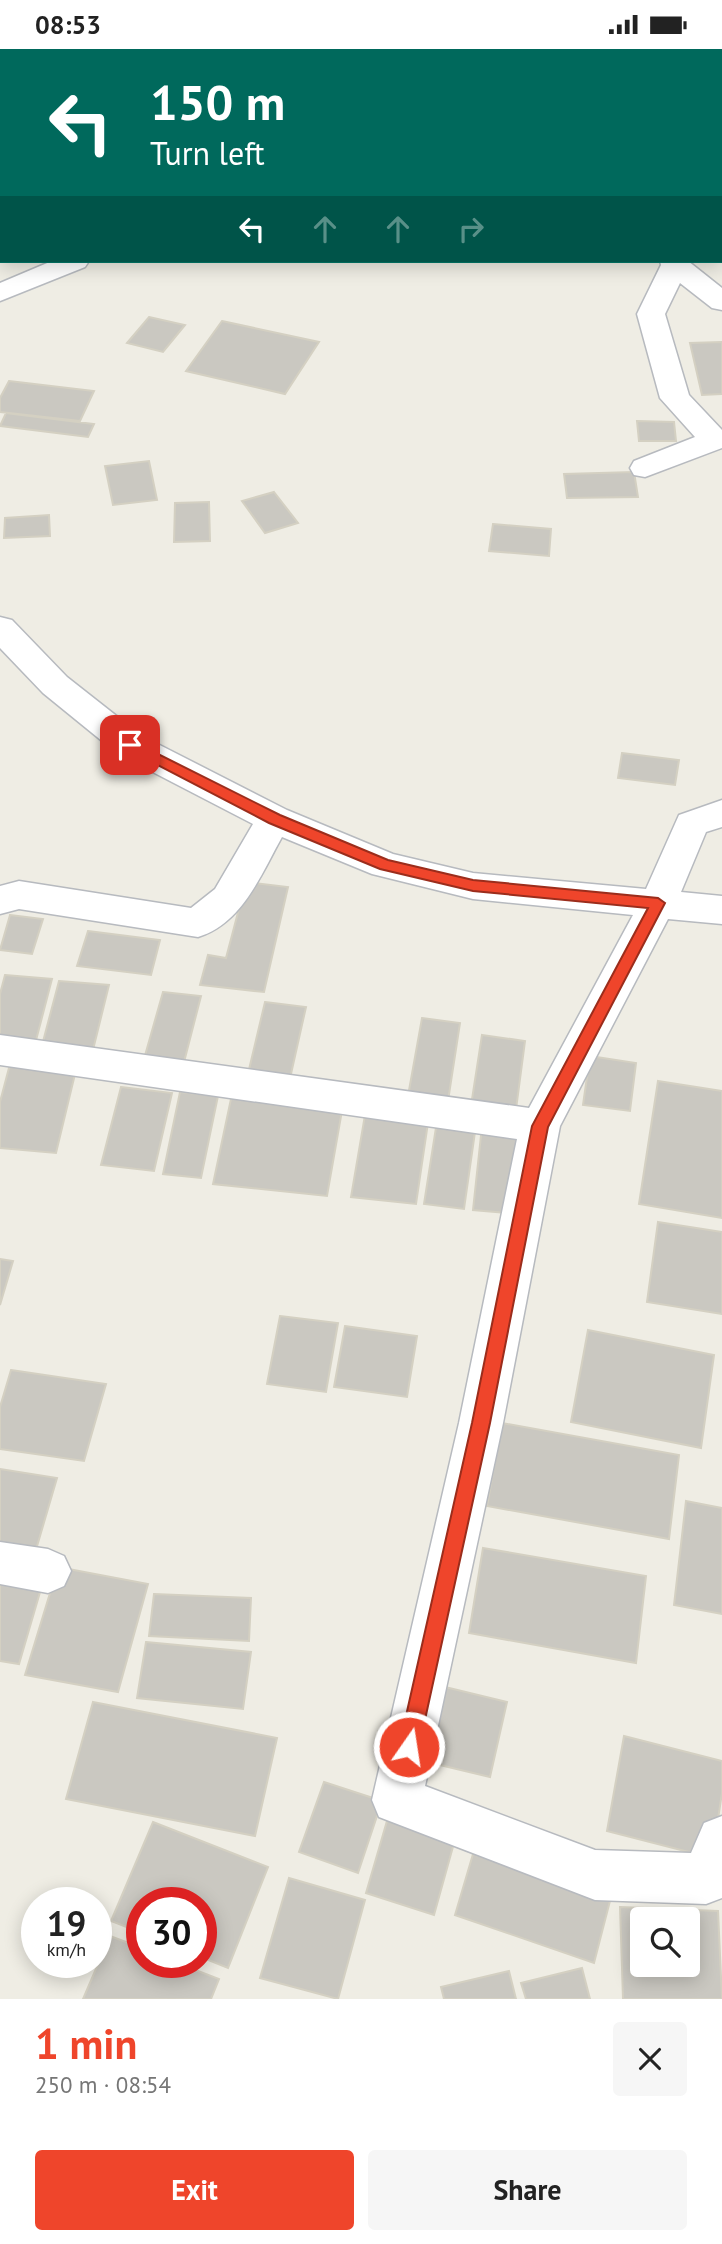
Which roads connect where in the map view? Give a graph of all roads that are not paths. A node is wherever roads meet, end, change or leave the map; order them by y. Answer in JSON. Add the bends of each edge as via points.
{"nodes":[{"id":1,"x":70,"y":263,"type":"edge"},
{"id":2,"x":675,"y":263,"type":"edge"},
{"id":3,"x":0,"y":293,"type":"edge"},
{"id":4,"x":722,"y":302,"type":"edge"},
{"id":5,"x":645,"y":468,"type":"dead end"},
{"id":6,"x":0,"y":628,"type":"edge"},
{"id":7,"x":722,"y":813,"type":"edge"},
{"id":8,"x":274,"y":819,"type":"junction"},
{"id":9,"x":0,"y":901,"type":"edge"},
{"id":10,"x":658,"y":903,"type":"junction"},
{"id":11,"x":722,"y":909,"type":"edge"},
{"id":12,"x":0,"y":1050,"type":"edge"},
{"id":13,"x":540,"y":1126,"type":"junction"},
{"id":14,"x":0,"y":1563,"type":"edge"},
{"id":15,"x":48,"y":1571,"type":"dead end"},
{"id":16,"x":722,"y":1841,"type":"edge"}],
"edges":[{"from":1,"to":3,"type":"street"},
{"from":2,"to":4,"type":"street"},
{"from":2,"to":5,"type":"street","via":[[651,314],[675,398],[715,440]]},
{"from":6,"to":8,"type":"street","via":[[55,685],[130,745]]},
{"from":7,"to":10,"type":"street","via":[[692,824]]},
{"from":8,"to":9,"type":"street","via":[[228,899],[198,923],[19,895]]},
{"from":8,"to":10,"type":"street","via":[[385,865],[473,885]]},
{"from":10,"to":11,"type":"street"},
{"from":10,"to":13,"type":"street"},
{"from":12,"to":13,"type":"street"},
{"from":13,"to":16,"type":"street","via":[[481,1423],[397,1800],[595,1875],[706,1879]]},
{"from":14,"to":15,"type":"street"}]}
